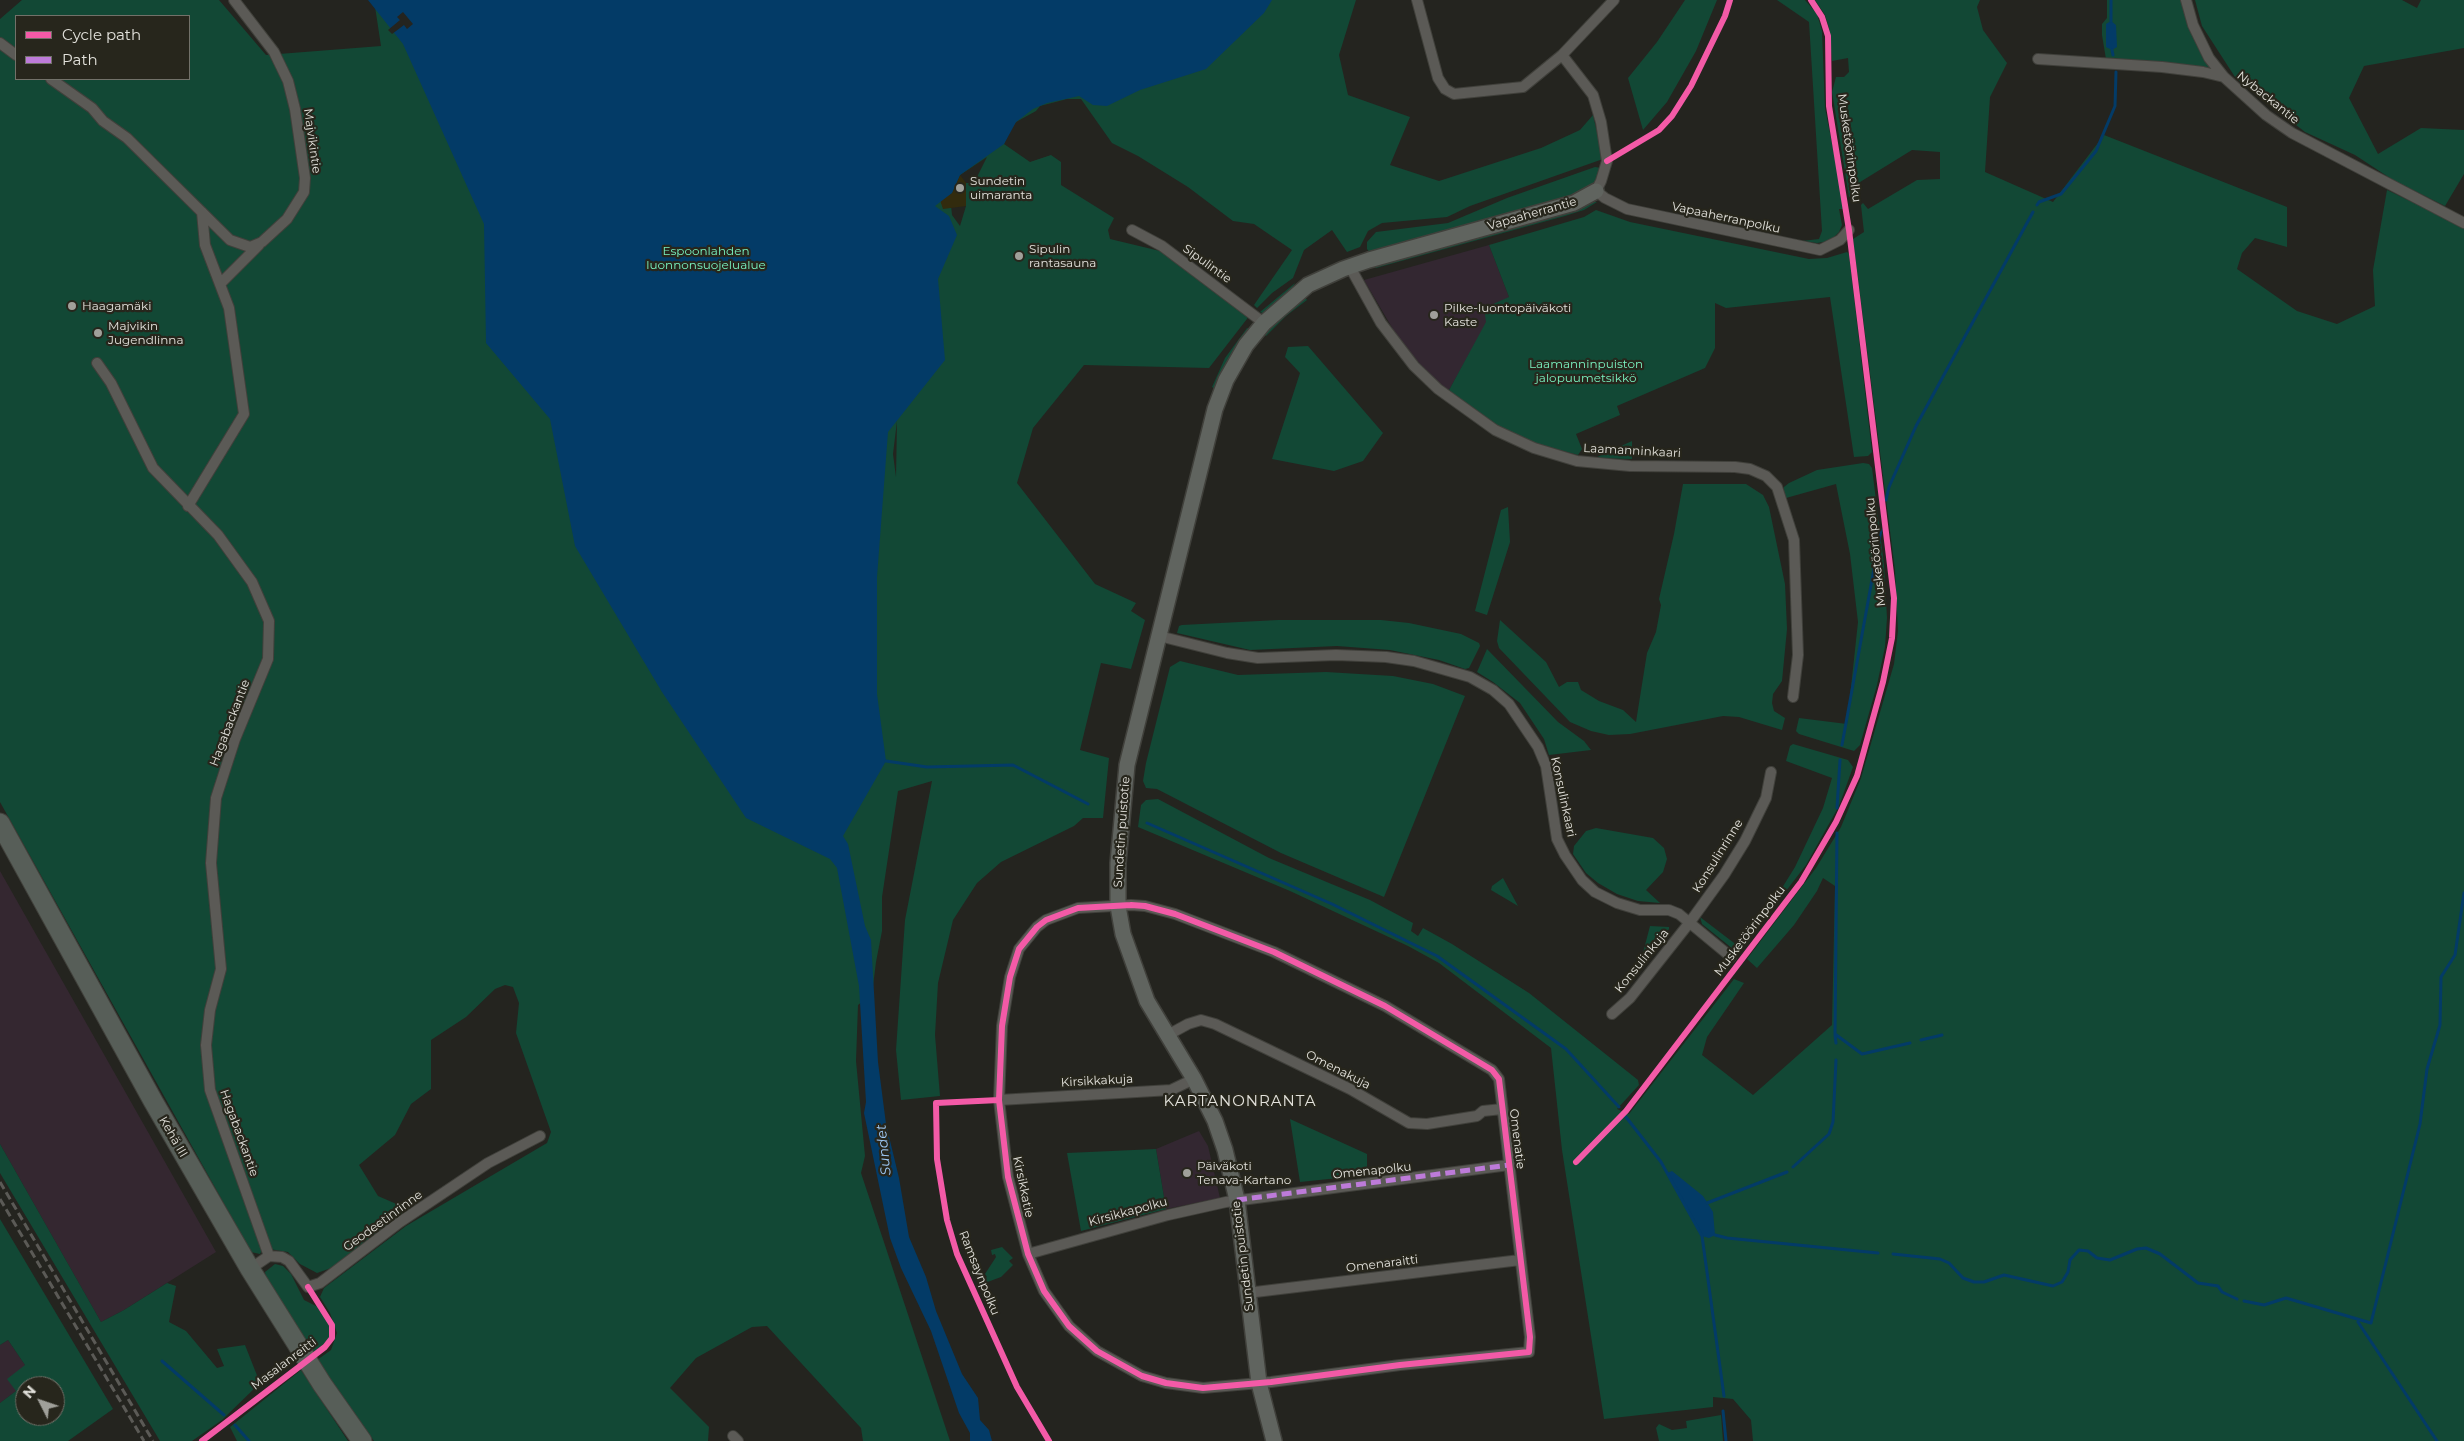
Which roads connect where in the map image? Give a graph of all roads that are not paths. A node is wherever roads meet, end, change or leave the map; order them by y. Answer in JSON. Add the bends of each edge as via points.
{"nodes":[{"id":1,"x":234,"y":0,"type":"edge"},
{"id":2,"x":1417,"y":0,"type":"edge"},
{"id":3,"x":1614,"y":0,"type":"edge"},
{"id":4,"x":2186,"y":0,"type":"edge"},
{"id":5,"x":0,"y":43,"type":"edge"},
{"id":6,"x":15,"y":54,"type":"edge"},
{"id":7,"x":1562,"y":55,"type":"junction"},
{"id":8,"x":2038,"y":59,"type":"dead end"},
{"id":9,"x":2224,"y":77,"type":"junction"},
{"id":10,"x":52,"y":80,"type":"edge"},
{"id":11,"x":1596,"y":191,"type":"junction"},
{"id":12,"x":202,"y":212,"type":"junction"},
{"id":13,"x":2464,"y":223,"type":"edge"},
{"id":14,"x":1132,"y":230,"type":"dead end"},
{"id":15,"x":1849,"y":230,"type":"dead end"},
{"id":16,"x":262,"y":242,"type":"junction"},
{"id":17,"x":1350,"y":266,"type":"junction"},
{"id":18,"x":221,"y":283,"type":"junction"},
{"id":19,"x":1264,"y":323,"type":"junction"},
{"id":20,"x":97,"y":363,"type":"dead end"},
{"id":21,"x":188,"y":506,"type":"junction"},
{"id":22,"x":1159,"y":636,"type":"junction"},
{"id":23,"x":1793,"y":697,"type":"dead end"},
{"id":24,"x":1772,"y":772,"type":"dead end"},
{"id":25,"x":0,"y":823,"type":"edge"},
{"id":26,"x":1118,"y":906,"type":"junction"},
{"id":27,"x":1690,"y":922,"type":"junction"},
{"id":28,"x":1731,"y":957,"type":"dead end"},
{"id":29,"x":1612,"y":1014,"type":"dead end"},
{"id":30,"x":1166,"y":1036,"type":"junction"},
{"id":31,"x":1194,"y":1079,"type":"junction"},
{"id":32,"x":999,"y":1100,"type":"junction"},
{"id":33,"x":1502,"y":1108,"type":"junction"},
{"id":34,"x":540,"y":1136,"type":"dead end"},
{"id":35,"x":1509,"y":1165,"type":"junction"},
{"id":36,"x":1237,"y":1200,"type":"junction"},
{"id":37,"x":1028,"y":1254,"type":"junction"},
{"id":38,"x":270,"y":1256,"type":"junction"},
{"id":39,"x":1520,"y":1260,"type":"junction"},
{"id":40,"x":250,"y":1269,"type":"junction"},
{"id":41,"x":1247,"y":1293,"type":"junction"},
{"id":42,"x":1259,"y":1383,"type":"junction"},
{"id":43,"x":362,"y":1441,"type":"edge"},
{"id":44,"x":1274,"y":1441,"type":"edge"}],
"edges":[{"from":1,"to":16,"type":"street","name":"Majvikintie","via":[[274,52],[288,81],[305,178],[304,192],[287,219]]},
{"from":2,"to":7,"type":"street","via":[[1438,78],[1445,89],[1454,94],[1524,86]]},
{"from":3,"to":7,"type":"street"},
{"from":4,"to":9,"type":"street","via":[[2193,25],[2209,58]]},
{"from":5,"to":6,"type":"street"},
{"from":7,"to":11,"type":"street","via":[[1593,95],[1601,122],[1607,161]]},
{"from":8,"to":9,"type":"street","name":"Nybackantie","via":[[2162,67]]},
{"from":9,"to":13,"type":"street","name":"Nybackantie","via":[[2292,134]]},
{"from":10,"to":12,"type":"street","via":[[127,138]]},
{"from":11,"to":15,"type":"street","name":"Vapaaherranpolku","via":[[1627,209],[1804,248],[1820,250],[1840,240]]},
{"from":11,"to":17,"type":"street","name":"Vapaaherrantie","via":[[1574,203]]},
{"from":12,"to":16,"type":"street","via":[[230,240],[250,247]]},
{"from":12,"to":18,"type":"street","via":[[205,245]]},
{"from":14,"to":19,"type":"street","name":"Sipulintie","via":[[1162,246]]},
{"from":16,"to":18,"type":"street","name":"Majvikintie"},
{"from":17,"to":19,"type":"street","name":"Sundetin puistotie","via":[[1304,288]]},
{"from":17,"to":23,"type":"street","name":"Laamanninkaari","via":[[1381,323],[1414,366],[1438,389],[1496,430],[1534,448],[1599,465],[1735,467],[1750,468],[1766,476],[1777,487],[1794,540],[1798,655]]},
{"from":18,"to":21,"type":"street","via":[[229,308],[244,414]]},
{"from":19,"to":22,"type":"street","name":"Sundetin puistotie","via":[[1235,362],[1215,409]]},
{"from":20,"to":21,"type":"street","name":"Hagabackantie","via":[[111,383],[153,468]]},
{"from":21,"to":38,"type":"street","name":"Hagabackantie","via":[[218,535],[252,582],[269,621],[268,659],[235,739],[216,798],[211,863],[221,969],[210,1010],[206,1045],[210,1090]]},
{"from":22,"to":26,"type":"street","name":"Sundetin puistotie","via":[[1127,765],[1118,863]]},
{"from":22,"to":27,"type":"street","name":"Konsulinkaari","via":[[1258,658],[1386,657],[1414,661],[1470,677],[1509,704],[1538,747],[1546,766],[1557,839],[1582,880],[1595,892],[1617,903],[1640,910],[1669,910]]},
{"from":24,"to":27,"type":"street","name":"Konsulinrinne","via":[[1766,798],[1745,841]]},
{"from":25,"to":40,"type":"highway","name":"Kehä III"},
{"from":26,"to":30,"type":"street","name":"Sundetin puistotie","via":[[1123,934],[1147,1001]]},
{"from":26,"to":32,"type":"street","name":"Kirsikkatie","via":[[1078,908],[1058,915],[1037,927],[1019,949],[1012,962],[1002,1026]]},
{"from":26,"to":33,"type":"street","name":"Omenatie","via":[[1145,906],[1175,914],[1274,952],[1385,1006],[1492,1070],[1499,1079]]},
{"from":27,"to":28,"type":"street","name":"Konsulinkaari"},
{"from":27,"to":29,"type":"street","name":"Konsulinkuja","via":[[1630,998]]},
{"from":30,"to":31,"type":"street","name":"Sundetin puistotie"},
{"from":30,"to":33,"type":"street","name":"Omenakuja","via":[[1201,1020],[1215,1024],[1344,1087],[1409,1123],[1428,1124],[1477,1116]]},
{"from":31,"to":32,"type":"street","name":"Kirsikkakuja","via":[[1171,1090]]},
{"from":31,"to":36,"type":"street","name":"Sundetin puistotie","via":[[1222,1140]]},
{"from":32,"to":37,"type":"street","name":"Kirsikkatie","via":[[1008,1177]]},
{"from":33,"to":35,"type":"street","name":"Omenatie"},
{"from":34,"to":38,"type":"street","name":"Geodeetinrinne","via":[[488,1162],[400,1222],[320,1283],[308,1287],[289,1262],[282,1257]]},
{"from":35,"to":36,"type":"street","name":"Omenapolku"},
{"from":35,"to":39,"type":"street","name":"Omenatie"},
{"from":36,"to":37,"type":"street","name":"Kirsikkapolku","via":[[1168,1214]]},
{"from":36,"to":41,"type":"street","name":"Sundetin puistotie"},
{"from":37,"to":42,"type":"street","name":"Kirsikkatie","via":[[1059,1315],[1082,1339],[1120,1366],[1166,1383],[1203,1388]]},
{"from":38,"to":40,"type":"street"},
{"from":39,"to":41,"type":"street","name":"Omenaraitti"},
{"from":39,"to":42,"type":"street","name":"Omenatie","via":[[1529,1352]]},
{"from":40,"to":43,"type":"highway","name":"Kehä III"},
{"from":41,"to":42,"type":"street","name":"Sundetin puistotie"},
{"from":42,"to":44,"type":"street","name":"Sundetin puistotie"}]}
